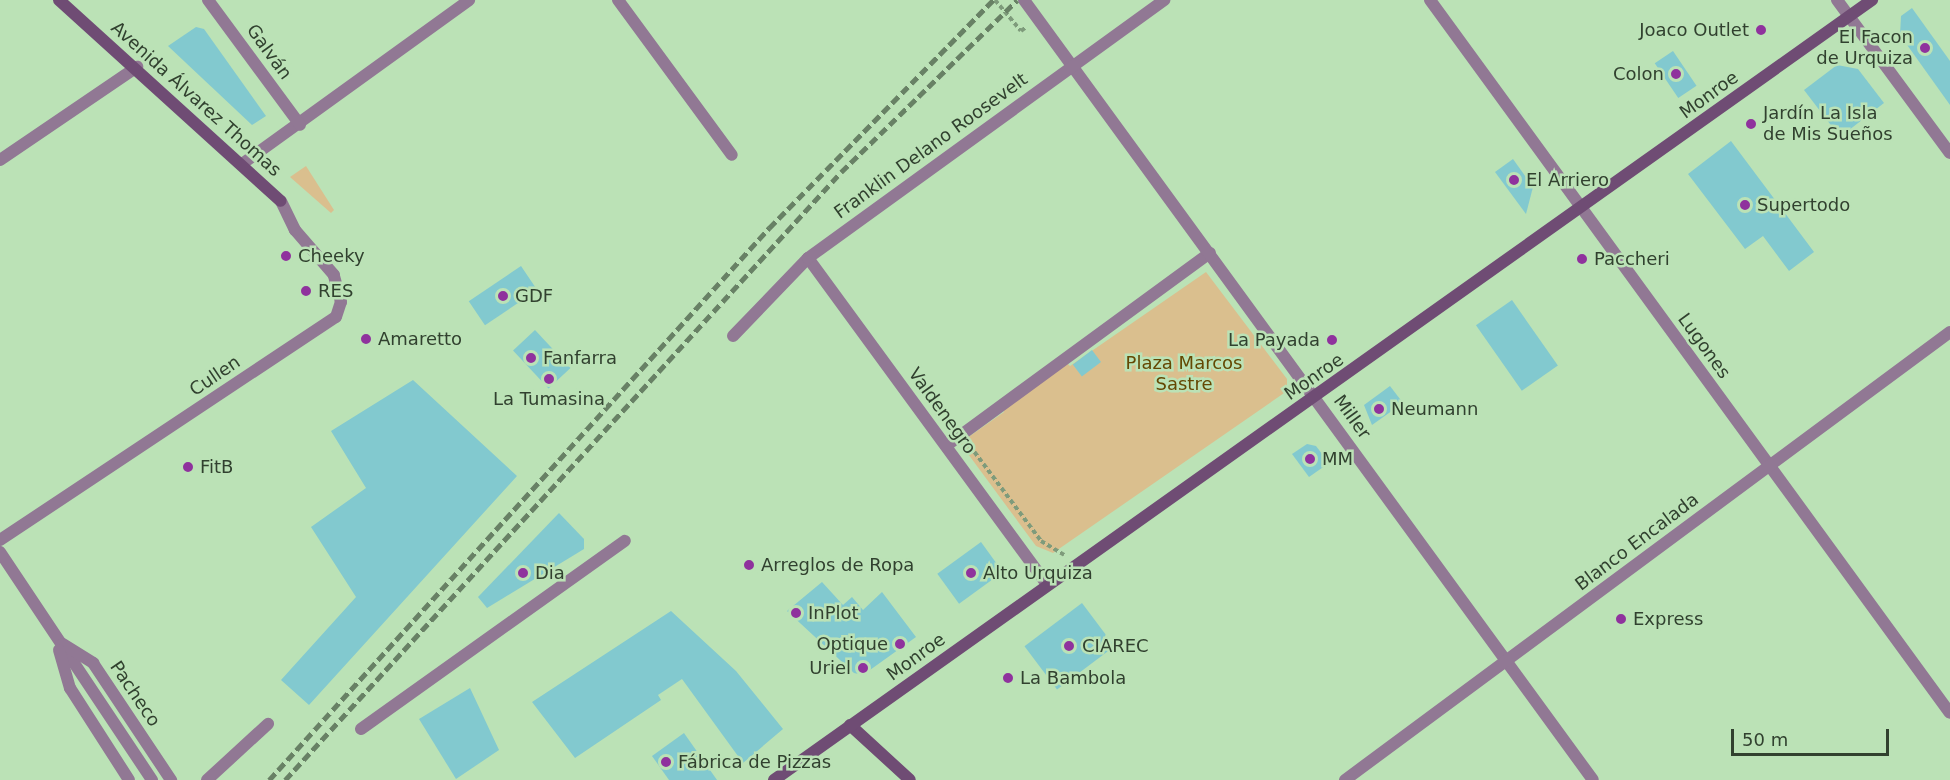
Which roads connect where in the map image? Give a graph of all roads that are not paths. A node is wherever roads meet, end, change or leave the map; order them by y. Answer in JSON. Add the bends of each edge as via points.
{"nodes":[{"id":1,"x":59,"y":0,"type":"edge"},
{"id":2,"x":208,"y":0,"type":"edge"},
{"id":3,"x":469,"y":0,"type":"edge"},
{"id":4,"x":618,"y":0,"type":"edge"},
{"id":5,"x":1023,"y":0,"type":"edge"},
{"id":6,"x":1164,"y":0,"type":"edge"},
{"id":7,"x":1430,"y":0,"type":"edge"},
{"id":8,"x":1837,"y":0,"type":"edge"},
{"id":9,"x":1872,"y":0,"type":"edge"},
{"id":10,"x":1849,"y":16,"type":"junction"},
{"id":11,"x":1072,"y":66,"type":"junction"},
{"id":12,"x":137,"y":67,"type":"junction"},
{"id":13,"x":300,"y":125,"type":"junction"},
{"id":14,"x":1950,"y":153,"type":"edge"},
{"id":15,"x":732,"y":155,"type":"dead end"},
{"id":16,"x":0,"y":160,"type":"edge"},
{"id":17,"x":242,"y":164,"type":"junction"},
{"id":18,"x":281,"y":201,"type":"joint"},
{"id":19,"x":1581,"y":210,"type":"junction"},
{"id":20,"x":1210,"y":253,"type":"junction"},
{"id":21,"x":808,"y":258,"type":"junction"},
{"id":22,"x":1950,"y":332,"type":"edge"},
{"id":23,"x":733,"y":336,"type":"dead end"},
{"id":24,"x":1316,"y":398,"type":"junction"},
{"id":25,"x":946,"y":446,"type":"junction"},
{"id":26,"x":1770,"y":465,"type":"junction"},
{"id":27,"x":0,"y":540,"type":"edge"},
{"id":28,"x":625,"y":541,"type":"dead end"},
{"id":29,"x":0,"y":552,"type":"edge"},
{"id":30,"x":1047,"y":585,"type":"junction"},
{"id":31,"x":57,"y":640,"type":"junction"},
{"id":32,"x":1507,"y":663,"type":"junction"},
{"id":33,"x":1950,"y":713,"type":"edge"},
{"id":34,"x":268,"y":724,"type":"dead end"},
{"id":35,"x":850,"y":725,"type":"junction"},
{"id":36,"x":361,"y":729,"type":"dead end"},
{"id":37,"x":129,"y":780,"type":"edge"},
{"id":38,"x":152,"y":780,"type":"edge"},
{"id":39,"x":171,"y":780,"type":"edge"},
{"id":40,"x":207,"y":780,"type":"edge"},
{"id":41,"x":774,"y":780,"type":"edge"},
{"id":42,"x":910,"y":780,"type":"edge"},
{"id":43,"x":1345,"y":780,"type":"edge"},
{"id":44,"x":1593,"y":780,"type":"edge"}],
"edges":[{"from":1,"to":12,"type":"main road","name":"Avenida Álvarez Thomas"},
{"from":2,"to":13,"type":"street","name":"Galván"},
{"from":3,"to":13,"type":"street"},
{"from":4,"to":15,"type":"street"},
{"from":5,"to":11,"type":"street","name":"Miller"},
{"from":6,"to":11,"type":"street","name":"Franklin Delano Roosevelt"},
{"from":7,"to":19,"type":"street","name":"Lugones"},
{"from":8,"to":10,"type":"street"},
{"from":9,"to":10,"type":"main road","name":"Monroe"},
{"from":10,"to":14,"type":"street"},
{"from":10,"to":19,"type":"main road","name":"Monroe"},
{"from":11,"to":20,"type":"street","name":"Miller"},
{"from":11,"to":21,"type":"street","name":"Franklin Delano Roosevelt"},
{"from":12,"to":16,"type":"street"},
{"from":12,"to":17,"type":"main road","name":"Avenida Álvarez Thomas"},
{"from":13,"to":17,"type":"street"},
{"from":17,"to":18,"type":"main road","name":"Avenida Álvarez Thomas"},
{"from":18,"to":27,"type":"street","name":"Cullen","via":[[295,230],[334,275],[341,302],[336,317]]},
{"from":19,"to":24,"type":"main road","name":"Monroe"},
{"from":19,"to":26,"type":"street","name":"Lugones"},
{"from":20,"to":24,"type":"street","name":"Miller"},
{"from":20,"to":25,"type":"street"},
{"from":21,"to":23,"type":"street","name":"Franklin Delano Roosevelt"},
{"from":21,"to":25,"type":"street","name":"Valdenegro"},
{"from":22,"to":26,"type":"street","name":"Blanco Encalada"},
{"from":24,"to":30,"type":"main road","name":"Monroe"},
{"from":24,"to":32,"type":"street","name":"Miller"},
{"from":25,"to":30,"type":"street","name":"Valdenegro"},
{"from":26,"to":32,"type":"street","name":"Blanco Encalada"},
{"from":26,"to":33,"type":"street","name":"Lugones"},
{"from":28,"to":36,"type":"street"},
{"from":29,"to":31,"type":"street","name":"Pacheco"},
{"from":30,"to":35,"type":"main road","name":"Monroe"},
{"from":31,"to":37,"type":"street","name":"Pacheco","via":[[70,688]]},
{"from":31,"to":38,"type":"street","name":"Pacheco"},
{"from":31,"to":39,"type":"street","name":"Pacheco","via":[[93,663]]},
{"from":32,"to":43,"type":"street","name":"Blanco Encalada"},
{"from":32,"to":44,"type":"street","name":"Miller"},
{"from":34,"to":40,"type":"street"},
{"from":35,"to":41,"type":"main road","name":"Monroe"},
{"from":35,"to":42,"type":"main road"}]}
